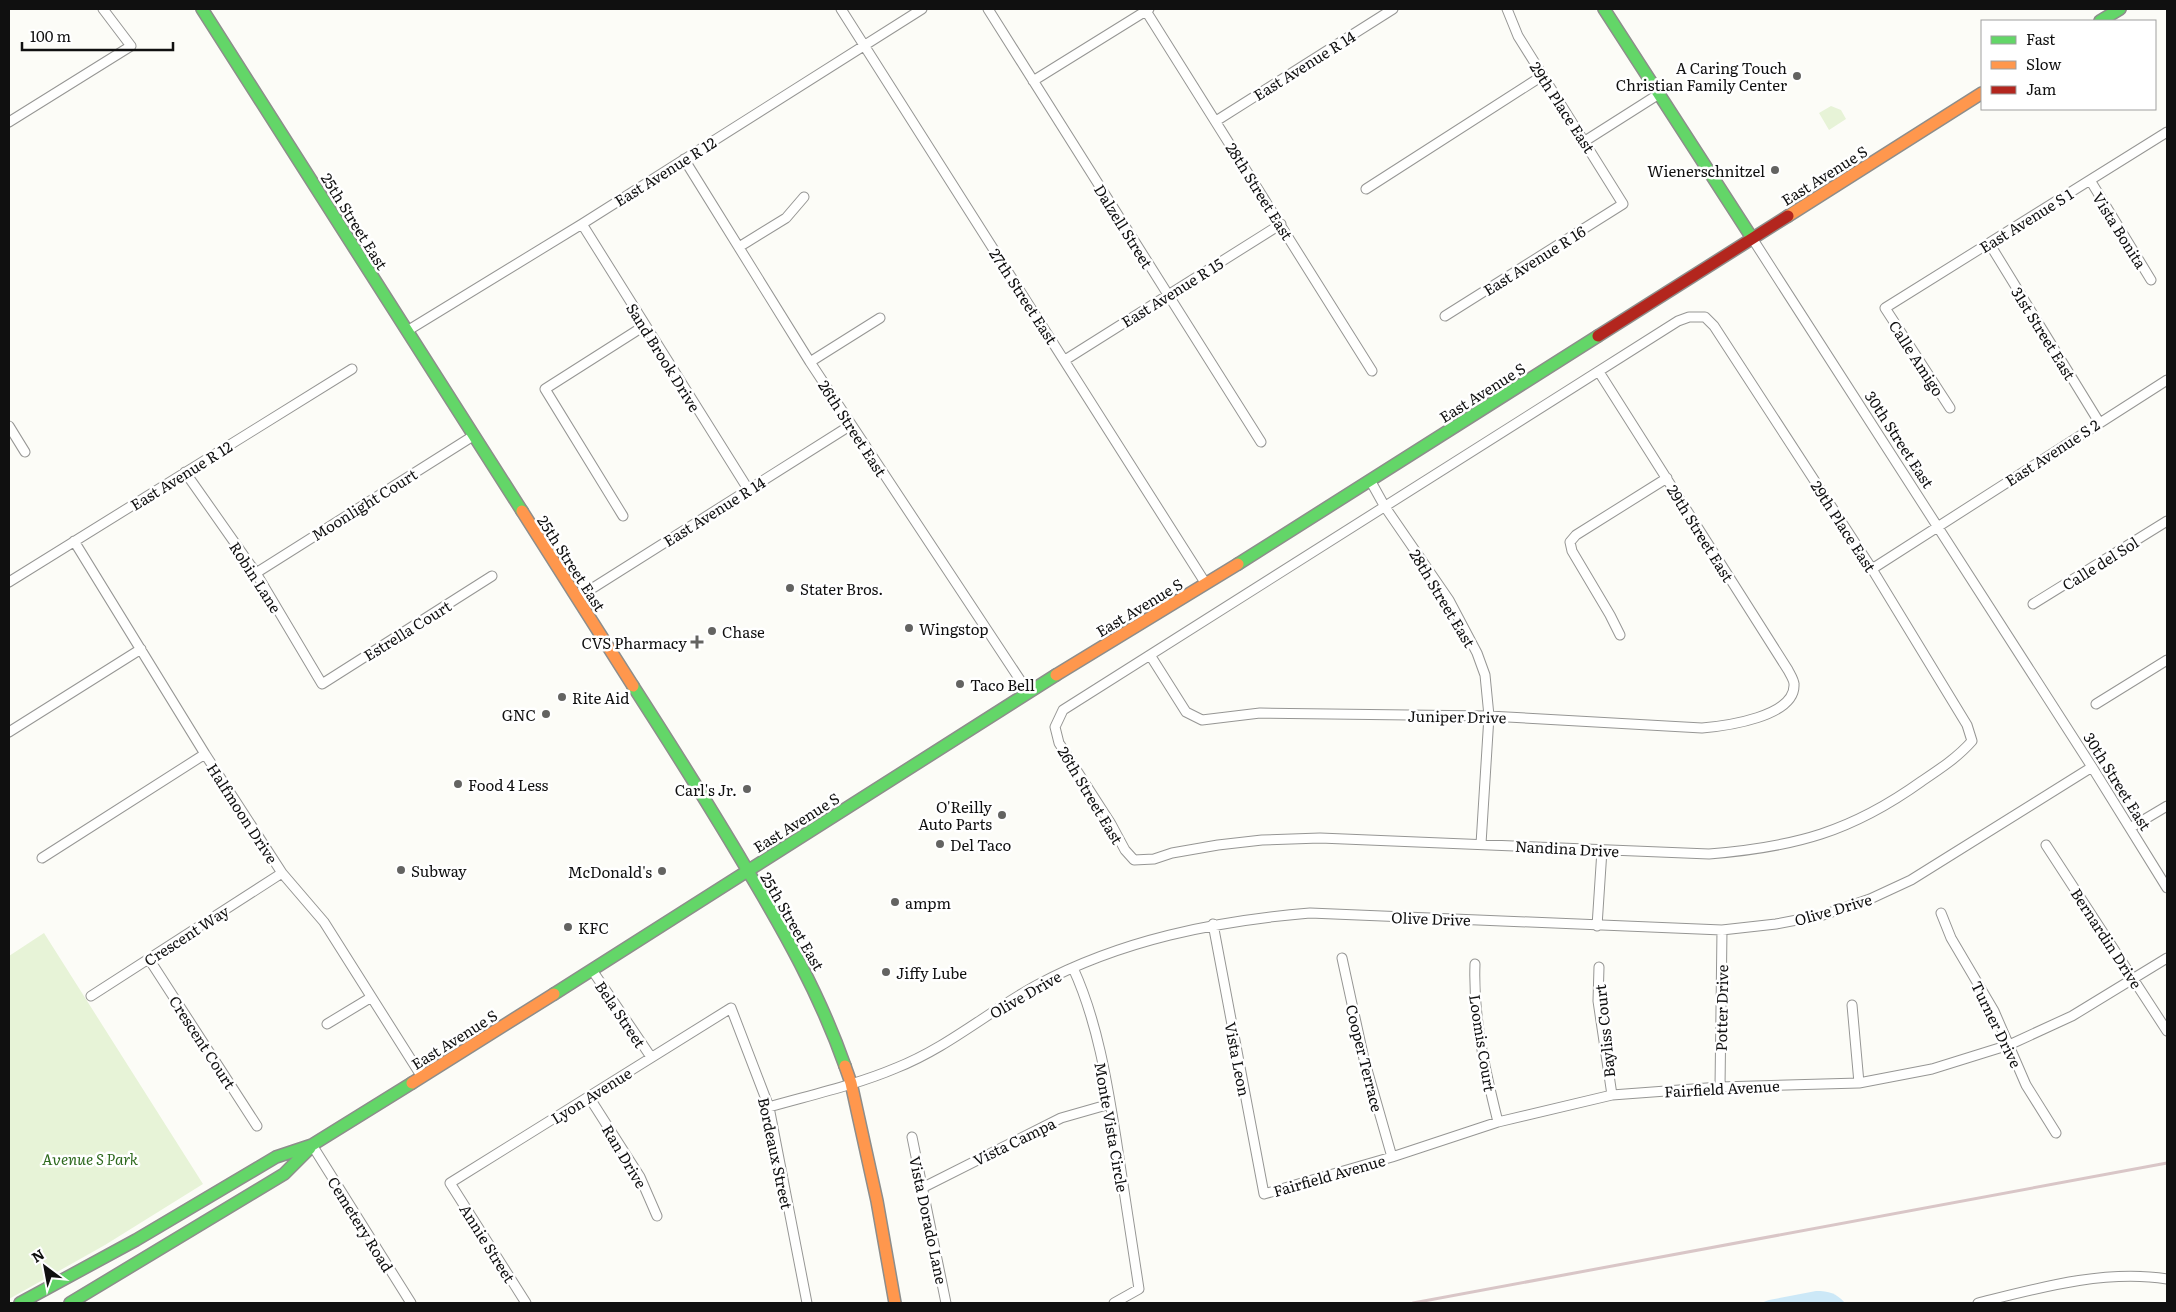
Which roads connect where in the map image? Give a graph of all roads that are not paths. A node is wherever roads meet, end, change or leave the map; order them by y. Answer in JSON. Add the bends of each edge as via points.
{"nodes":[{"id":1,"x":103,"y":9,"type":"edge"},
{"id":2,"x":202,"y":9,"type":"edge"},
{"id":3,"x":840,"y":9,"type":"edge"},
{"id":4,"x":922,"y":9,"type":"edge"},
{"id":5,"x":988,"y":9,"type":"edge"},
{"id":6,"x":1393,"y":9,"type":"edge"},
{"id":7,"x":1507,"y":9,"type":"edge"},
{"id":8,"x":1604,"y":9,"type":"edge"},
{"id":9,"x":2120,"y":9,"type":"edge"},
{"id":10,"x":1148,"y":10,"type":"edge"},
{"id":11,"x":2102,"y":20,"type":"edge"},
{"id":12,"x":864,"y":45,"type":"junction"},
{"id":13,"x":1542,"y":76,"type":"junction"},
{"id":14,"x":1033,"y":81,"type":"junction"},
{"id":15,"x":1659,"y":94,"type":"junction"},
{"id":16,"x":1981,"y":95,"type":"edge"},
{"id":17,"x":1216,"y":121,"type":"junction"},
{"id":18,"x":9,"y":122,"type":"edge"},
{"id":19,"x":2167,"y":132,"type":"edge"},
{"id":20,"x":1585,"y":140,"type":"junction"},
{"id":21,"x":684,"y":159,"type":"junction"},
{"id":22,"x":2090,"y":180,"type":"junction"},
{"id":23,"x":1366,"y":189,"type":"dead end"},
{"id":24,"x":804,"y":197,"type":"dead end"},
{"id":25,"x":1623,"y":204,"type":"joint"},
{"id":26,"x":582,"y":224,"type":"junction"},
{"id":27,"x":1280,"y":224,"type":"junction"},
{"id":28,"x":1752,"y":238,"type":"junction"},
{"id":29,"x":1989,"y":243,"type":"junction"},
{"id":30,"x":739,"y":248,"type":"junction"},
{"id":31,"x":2151,"y":280,"type":"dead end"},
{"id":32,"x":1168,"y":294,"type":"junction"},
{"id":33,"x":1885,"y":308,"type":"joint"},
{"id":34,"x":1445,"y":316,"type":"dead end"},
{"id":35,"x":880,"y":318,"type":"dead end"},
{"id":36,"x":644,"y":326,"type":"junction"},
{"id":37,"x":406,"y":331,"type":"junction"},
{"id":38,"x":1065,"y":360,"type":"junction"},
{"id":39,"x":810,"y":362,"type":"junction"},
{"id":40,"x":352,"y":368,"type":"dead end"},
{"id":41,"x":1372,"y":371,"type":"dead end"},
{"id":42,"x":1599,"y":372,"type":"junction"},
{"id":43,"x":2167,"y":380,"type":"edge"},
{"id":44,"x":1950,"y":408,"type":"dead end"},
{"id":45,"x":2099,"y":422,"type":"junction"},
{"id":46,"x":851,"y":425,"type":"junction"},
{"id":47,"x":9,"y":426,"type":"edge"},
{"id":48,"x":473,"y":436,"type":"junction"},
{"id":49,"x":1261,"y":442,"type":"dead end"},
{"id":50,"x":25,"y":452,"type":"dead end"},
{"id":51,"x":185,"y":472,"type":"junction"},
{"id":52,"x":1666,"y":478,"type":"junction"},
{"id":53,"x":1370,"y":480,"type":"junction"},
{"id":54,"x":748,"y":489,"type":"junction"},
{"id":55,"x":1385,"y":507,"type":"junction"},
{"id":56,"x":622,"y":516,"type":"dead end"},
{"id":57,"x":2167,"y":521,"type":"edge"},
{"id":58,"x":1938,"y":527,"type":"junction"},
{"id":59,"x":74,"y":541,"type":"junction"},
{"id":60,"x":1872,"y":569,"type":"junction"},
{"id":61,"x":256,"y":573,"type":"junction"},
{"id":62,"x":492,"y":576,"type":"dead end"},
{"id":63,"x":9,"y":582,"type":"edge"},
{"id":64,"x":1206,"y":584,"type":"junction"},
{"id":65,"x":577,"y":598,"type":"junction"},
{"id":66,"x":2033,"y":604,"type":"dead end"},
{"id":67,"x":1620,"y":635,"type":"dead end"},
{"id":68,"x":141,"y":649,"type":"junction"},
{"id":69,"x":1150,"y":654,"type":"junction"},
{"id":70,"x":2167,"y":660,"type":"edge"},
{"id":71,"x":322,"y":684,"type":"joint"},
{"id":72,"x":1028,"y":692,"type":"junction"},
{"id":73,"x":1792,"y":697,"type":"joint"},
{"id":74,"x":2096,"y":704,"type":"dead end"},
{"id":75,"x":1489,"y":716,"type":"junction"},
{"id":76,"x":9,"y":732,"type":"edge"},
{"id":77,"x":1972,"y":741,"type":"joint"},
{"id":78,"x":205,"y":754,"type":"junction"},
{"id":79,"x":2092,"y":767,"type":"junction"},
{"id":80,"x":2167,"y":806,"type":"edge"},
{"id":81,"x":2130,"y":828,"type":"junction"},
{"id":82,"x":1481,"y":844,"type":"junction"},
{"id":83,"x":2046,"y":845,"type":"dead end"},
{"id":84,"x":1602,"y":850,"type":"junction"},
{"id":85,"x":42,"y":858,"type":"dead end"},
{"id":86,"x":1134,"y":860,"type":"joint"},
{"id":87,"x":746,"y":871,"type":"junction"},
{"id":88,"x":282,"y":873,"type":"junction"},
{"id":89,"x":2167,"y":888,"type":"edge"},
{"id":90,"x":1941,"y":913,"type":"dead end"},
{"id":91,"x":1213,"y":924,"type":"junction"},
{"id":92,"x":1598,"y":926,"type":"junction"},
{"id":93,"x":1722,"y":930,"type":"junction"},
{"id":94,"x":1342,"y":958,"type":"dead end"},
{"id":95,"x":2167,"y":958,"type":"edge"},
{"id":96,"x":149,"y":959,"type":"junction"},
{"id":97,"x":1475,"y":964,"type":"dead end"},
{"id":98,"x":1599,"y":967,"type":"dead end"},
{"id":99,"x":1073,"y":968,"type":"junction"},
{"id":100,"x":592,"y":970,"type":"junction"},
{"id":101,"x":2133,"y":980,"type":"junction"},
{"id":102,"x":91,"y":996,"type":"dead end"},
{"id":103,"x":370,"y":998,"type":"junction"},
{"id":104,"x":1852,"y":1005,"type":"dead end"},
{"id":105,"x":731,"y":1008,"type":"joint"},
{"id":106,"x":327,"y":1024,"type":"dead end"},
{"id":107,"x":2167,"y":1031,"type":"edge"},
{"id":108,"x":2009,"y":1045,"type":"junction"},
{"id":109,"x":651,"y":1057,"type":"junction"},
{"id":110,"x":422,"y":1077,"type":"junction"},
{"id":111,"x":851,"y":1083,"type":"junction"},
{"id":112,"x":1859,"y":1083,"type":"junction"},
{"id":113,"x":1720,"y":1087,"type":"junction"},
{"id":114,"x":1612,"y":1095,"type":"junction"},
{"id":115,"x":588,"y":1097,"type":"junction"},
{"id":116,"x":1110,"y":1104,"type":"junction"},
{"id":117,"x":769,"y":1107,"type":"junction"},
{"id":118,"x":1498,"y":1122,"type":"junction"},
{"id":119,"x":257,"y":1126,"type":"dead end"},
{"id":120,"x":2056,"y":1133,"type":"dead end"},
{"id":121,"x":912,"y":1137,"type":"dead end"},
{"id":122,"x":312,"y":1145,"type":"junction"},
{"id":123,"x":1392,"y":1157,"type":"junction"},
{"id":124,"x":450,"y":1183,"type":"joint"},
{"id":125,"x":922,"y":1188,"type":"junction"},
{"id":126,"x":1264,"y":1194,"type":"joint"},
{"id":127,"x":658,"y":1216,"type":"dead end"},
{"id":128,"x":2167,"y":1280,"type":"edge"},
{"id":129,"x":2015,"y":1299,"type":"edge"},
{"id":130,"x":20,"y":1303,"type":"edge"},
{"id":131,"x":70,"y":1303,"type":"edge"},
{"id":132,"x":411,"y":1303,"type":"edge"},
{"id":133,"x":526,"y":1303,"type":"edge"},
{"id":134,"x":807,"y":1303,"type":"edge"},
{"id":135,"x":895,"y":1303,"type":"edge"},
{"id":136,"x":946,"y":1303,"type":"edge"},
{"id":137,"x":1114,"y":1303,"type":"edge"},
{"id":138,"x":1978,"y":1303,"type":"edge"}],
"edges":[{"from":1,"to":18,"type":"street","via":[[131,46]]},
{"from":2,"to":37,"type":"main road","name":"25th Street East"},
{"from":3,"to":12,"type":"street","name":"27th Street East"},
{"from":4,"to":12,"type":"street","name":"East Avenue R 12"},
{"from":5,"to":14,"type":"street","name":"Dalzell Street"},
{"from":6,"to":17,"type":"street","name":"East Avenue R 14"},
{"from":7,"to":13,"type":"street","name":"29th Place East","via":[[1518,36]]},
{"from":8,"to":15,"type":"main road","name":"30th Street East"},
{"from":9,"to":11,"type":"main road"},
{"from":10,"to":14,"type":"street"},
{"from":10,"to":17,"type":"street","name":"28th Street East"},
{"from":12,"to":21,"type":"street","name":"East Avenue R 12"},
{"from":12,"to":38,"type":"street","name":"27th Street East"},
{"from":13,"to":20,"type":"street","name":"29th Place East"},
{"from":13,"to":23,"type":"street"},
{"from":14,"to":32,"type":"street","name":"Dalzell Street"},
{"from":15,"to":20,"type":"street"},
{"from":15,"to":28,"type":"main road","name":"30th Street East"},
{"from":16,"to":28,"type":"main road","name":"East Avenue S"},
{"from":17,"to":27,"type":"street","name":"28th Street East"},
{"from":19,"to":22,"type":"street","name":"East Avenue S 1"},
{"from":20,"to":25,"type":"street","name":"29th Place East"},
{"from":21,"to":26,"type":"street","name":"East Avenue R 12"},
{"from":21,"to":30,"type":"street","name":"26th Street East"},
{"from":22,"to":29,"type":"street","name":"East Avenue S 1"},
{"from":22,"to":31,"type":"street","name":"Vista Bonita"},
{"from":24,"to":30,"type":"street","via":[[786,218]]},
{"from":25,"to":34,"type":"street","name":"East Avenue R 16"},
{"from":26,"to":36,"type":"street","name":"Sand Brook Drive"},
{"from":26,"to":37,"type":"street","name":"East Avenue R 12"},
{"from":27,"to":32,"type":"street","name":"East Avenue R 15"},
{"from":27,"to":41,"type":"street","name":"28th Street East"},
{"from":28,"to":53,"type":"main road","name":"East Avenue S"},
{"from":28,"to":58,"type":"street","name":"30th Street East"},
{"from":29,"to":33,"type":"street","name":"East Avenue S 1"},
{"from":29,"to":45,"type":"street","name":"31st Street East"},
{"from":30,"to":39,"type":"street","name":"26th Street East"},
{"from":32,"to":38,"type":"street","name":"East Avenue R 15"},
{"from":32,"to":49,"type":"street","name":"Dalzell Street"},
{"from":33,"to":44,"type":"street","name":"Calle Amigo"},
{"from":35,"to":39,"type":"street"},
{"from":36,"to":54,"type":"street","name":"Sand Brook Drive"},
{"from":36,"to":56,"type":"street","via":[[545,389]]},
{"from":37,"to":48,"type":"main road","name":"25th Street East"},
{"from":38,"to":64,"type":"street","name":"27th Street East"},
{"from":39,"to":46,"type":"street","name":"26th Street East"},
{"from":40,"to":51,"type":"street","name":"East Avenue R 12"},
{"from":42,"to":52,"type":"street","name":"29th Street East"},
{"from":42,"to":55,"type":"street"},
{"from":42,"to":60,"type":"street","name":"29th Place East","via":[[1678,321],[1705,317],[1714,326]]},
{"from":43,"to":45,"type":"street","name":"East Avenue S 2"},
{"from":45,"to":58,"type":"street","name":"East Avenue S 2"},
{"from":46,"to":54,"type":"street","name":"East Avenue R 14"},
{"from":46,"to":72,"type":"street","name":"26th Street East"},
{"from":47,"to":50,"type":"street"},
{"from":48,"to":61,"type":"street","name":"Moonlight Court"},
{"from":48,"to":65,"type":"main road","name":"25th Street East"},
{"from":51,"to":59,"type":"street","name":"East Avenue R 12"},
{"from":51,"to":61,"type":"street","name":"Robin Lane"},
{"from":52,"to":67,"type":"street","via":[[1570,542],[1572,552]]},
{"from":52,"to":73,"type":"street","name":"29th Street East","via":[[1788,670],[1794,684]]},
{"from":53,"to":55,"type":"street","name":"28th Street East"},
{"from":53,"to":64,"type":"main road","name":"East Avenue S"},
{"from":54,"to":65,"type":"street","name":"East Avenue R 14"},
{"from":55,"to":69,"type":"street"},
{"from":55,"to":75,"type":"street","name":"28th Street East","via":[[1449,600],[1477,653],[1485,675]]},
{"from":57,"to":66,"type":"street","name":"Calle del Sol"},
{"from":58,"to":60,"type":"street","name":"East Avenue S 2"},
{"from":58,"to":79,"type":"street","name":"30th Street East"},
{"from":59,"to":63,"type":"street","name":"East Avenue R 12"},
{"from":59,"to":68,"type":"street","name":"Halfmoon Drive"},
{"from":60,"to":77,"type":"street","name":"29th Place East","via":[[1967,726]]},
{"from":61,"to":71,"type":"street","name":"Robin Lane"},
{"from":62,"to":71,"type":"street","name":"Estrella Court"},
{"from":64,"to":72,"type":"main road","name":"East Avenue S"},
{"from":65,"to":87,"type":"main road","name":"25th Street East","via":[[694,781]]},
{"from":68,"to":76,"type":"street"},
{"from":68,"to":78,"type":"street","name":"Halfmoon Drive"},
{"from":69,"to":75,"type":"street","name":"Juniper Drive","via":[[1186,712],[1202,720],[1260,713]]},
{"from":69,"to":86,"type":"street","name":"26th Street East","via":[[1063,710],[1055,727],[1059,743]]},
{"from":70,"to":74,"type":"street"},
{"from":72,"to":87,"type":"main road","name":"East Avenue S"},
{"from":73,"to":75,"type":"street","name":"Juniper Drive","via":[[1759,717],[1731,725],[1702,728]]},
{"from":75,"to":82,"type":"street","name":"28th Street East"},
{"from":77,"to":84,"type":"street","name":"Nandina Drive","via":[[1960,754],[1896,800],[1847,826],[1798,842],[1709,854]]},
{"from":78,"to":85,"type":"street"},
{"from":78,"to":88,"type":"street","name":"Halfmoon Drive"},
{"from":79,"to":81,"type":"street","name":"30th Street East"},
{"from":79,"to":93,"type":"street","name":"Olive Drive","via":[[1919,875],[1870,899],[1823,915]]},
{"from":80,"to":81,"type":"street"},
{"from":81,"to":89,"type":"street","name":"30th Street East"},
{"from":82,"to":84,"type":"street","name":"Nandina Drive"},
{"from":82,"to":86,"type":"street","name":"Nandina Drive","via":[[1320,838],[1262,840]]},
{"from":83,"to":101,"type":"street","name":"Bernardin Drive"},
{"from":84,"to":92,"type":"street"},
{"from":87,"to":100,"type":"main road","name":"East Avenue S"},
{"from":87,"to":111,"type":"main road","name":"25th Street East","via":[[808,974],[831,1024]]},
{"from":88,"to":96,"type":"street","name":"Crescent Way"},
{"from":88,"to":103,"type":"street","name":"Halfmoon Drive","via":[[324,922]]},
{"from":90,"to":108,"type":"street","name":"Turner Drive","via":[[1951,938],[1994,1011]]},
{"from":91,"to":92,"type":"street","name":"Olive Drive","via":[[1310,913]]},
{"from":91,"to":99,"type":"street","name":"Olive Drive","via":[[1163,936]]},
{"from":91,"to":126,"type":"street","name":"Vista Leon"},
{"from":92,"to":93,"type":"street","name":"Olive Drive"},
{"from":93,"to":113,"type":"street","name":"Potter Drive"},
{"from":94,"to":123,"type":"street","name":"Cooper Terrace","via":[[1364,1058]]},
{"from":95,"to":101,"type":"street","name":"Fairfield Avenue"},
{"from":96,"to":102,"type":"street","name":"Crescent Way"},
{"from":96,"to":119,"type":"street","name":"Crescent Court"},
{"from":97,"to":118,"type":"street","name":"Loomis Court","via":[[1474,995],[1487,1078]]},
{"from":98,"to":114,"type":"street","name":"Bayliss Court","via":[[1598,1000]]},
{"from":99,"to":111,"type":"street","name":"Olive Drive","via":[[1036,986],[927,1054]]},
{"from":99,"to":116,"type":"street","name":"Monte Vista Circle","via":[[1086,998]]},
{"from":100,"to":109,"type":"street","name":"Bela Street"},
{"from":100,"to":110,"type":"main road","name":"East Avenue S"},
{"from":101,"to":107,"type":"street","name":"Bernardin Drive"},
{"from":101,"to":108,"type":"street","name":"Fairfield Avenue","via":[[2072,1016]]},
{"from":103,"to":106,"type":"street"},
{"from":103,"to":110,"type":"street","name":"Halfmoon Drive"},
{"from":104,"to":112,"type":"street"},
{"from":105,"to":109,"type":"street","name":"Lyon Avenue"},
{"from":105,"to":117,"type":"street","name":"Bordeaux Street"},
{"from":108,"to":112,"type":"street","name":"Fairfield Avenue","via":[[1932,1069]]},
{"from":108,"to":120,"type":"street","name":"Turner Drive","via":[[2026,1085]]},
{"from":109,"to":115,"type":"street","name":"Lyon Avenue"},
{"from":110,"to":122,"type":"main road","name":"East Avenue S"},
{"from":111,"to":117,"type":"street","name":"Olive Drive"},
{"from":111,"to":135,"type":"main road","name":"25th Street East","via":[[878,1201]]},
{"from":112,"to":113,"type":"street","name":"Fairfield Avenue"},
{"from":113,"to":114,"type":"street","name":"Fairfield Avenue"},
{"from":114,"to":118,"type":"street","name":"Fairfield Avenue"},
{"from":115,"to":124,"type":"street","name":"Lyon Avenue"},
{"from":115,"to":127,"type":"street","name":"Ran Drive","via":[[640,1177]]},
{"from":116,"to":125,"type":"street","name":"Vista Campa","via":[[1061,1118]]},
{"from":116,"to":137,"type":"street","name":"Monte Vista Circle","via":[[1139,1289]]},
{"from":117,"to":134,"type":"street","name":"Bordeaux Street"},
{"from":118,"to":123,"type":"street","name":"Fairfield Avenue"},
{"from":121,"to":125,"type":"street","name":"Vista Dorado Lane"},
{"from":122,"to":130,"type":"main road","name":"East Avenue S","via":[[276,1157],[136,1240]]},
{"from":122,"to":131,"type":"main road","name":"East Avenue S","via":[[284,1174]]},
{"from":122,"to":132,"type":"street","name":"Cemetery Road"},
{"from":123,"to":126,"type":"street","name":"Fairfield Avenue"},
{"from":124,"to":133,"type":"street","name":"Annie Street"},
{"from":125,"to":136,"type":"street","name":"Vista Dorado Lane"},
{"from":128,"to":129,"type":"street","via":[[2134,1276],[2101,1278]]},
{"from":129,"to":138,"type":"street"}]}
